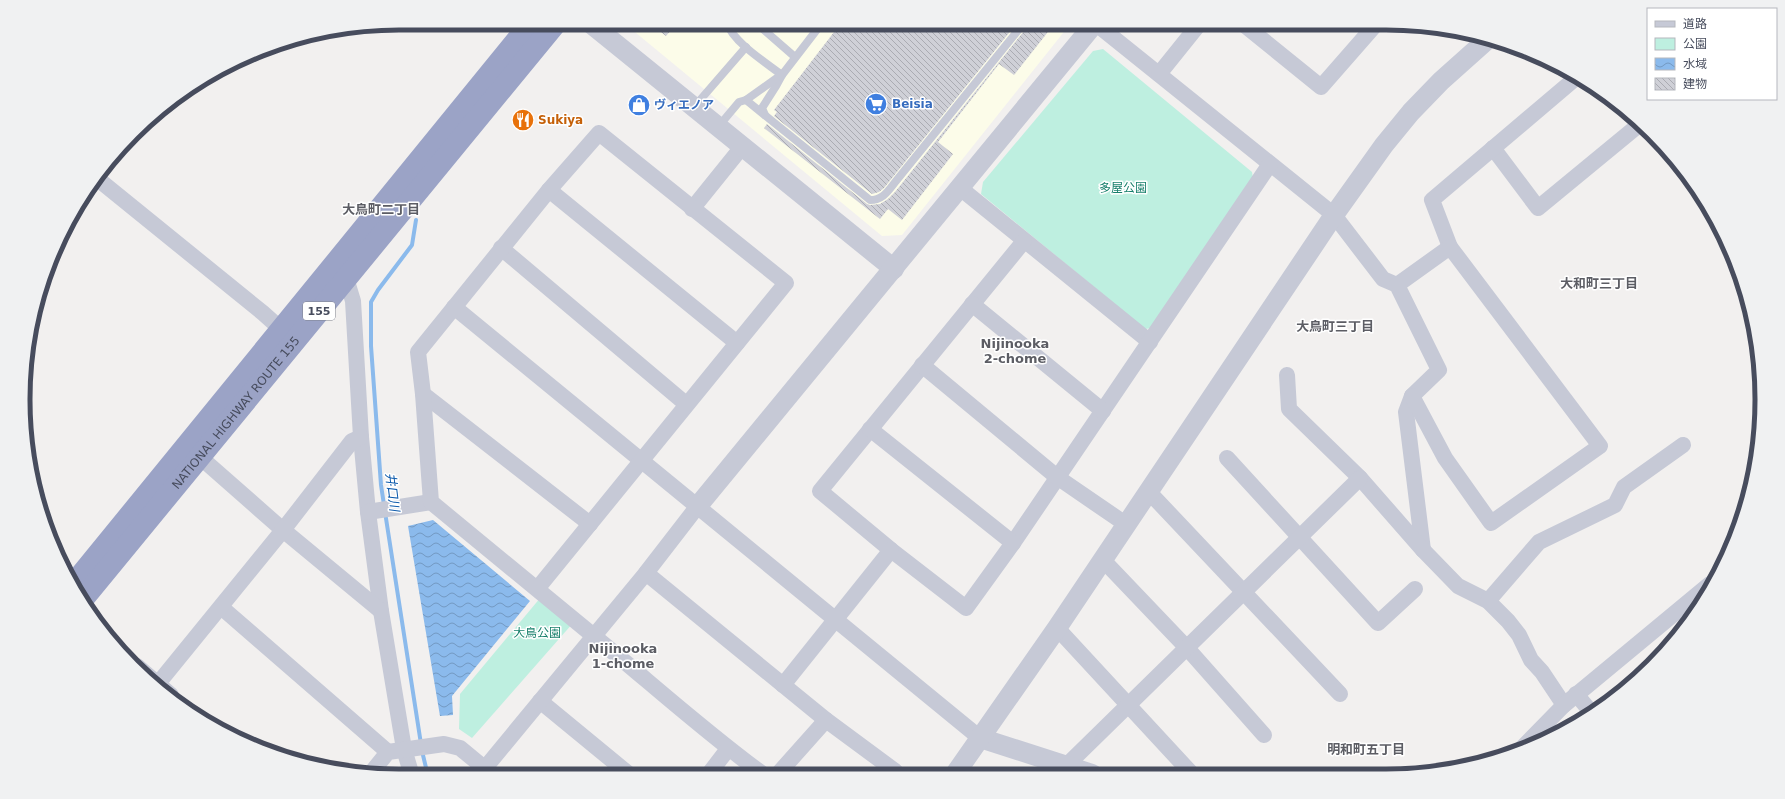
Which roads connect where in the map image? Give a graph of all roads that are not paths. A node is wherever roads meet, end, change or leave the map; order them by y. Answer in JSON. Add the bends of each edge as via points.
{"nodes":[{"id":1,"x":525,"y":30,"type":"edge"},
{"id":2,"x":550,"y":30,"type":"edge"},
{"id":3,"x":599,"y":30,"type":"edge"},
{"id":4,"x":729,"y":30,"type":"edge"},
{"id":5,"x":764,"y":30,"type":"edge"},
{"id":6,"x":816,"y":30,"type":"edge"},
{"id":7,"x":1018,"y":30,"type":"edge"},
{"id":8,"x":1089,"y":30,"type":"edge"},
{"id":9,"x":1104,"y":30,"type":"edge"},
{"id":10,"x":1194,"y":30,"type":"edge"},
{"id":11,"x":1251,"y":30,"type":"edge"},
{"id":12,"x":1370,"y":30,"type":"edge"},
{"id":13,"x":1483,"y":44,"type":"edge"},
{"id":14,"x":746,"y":47,"type":"junction"},
{"id":15,"x":796,"y":57,"type":"junction"},
{"id":16,"x":1159,"y":74,"type":"junction"},
{"id":17,"x":782,"y":75,"type":"junction"},
{"id":18,"x":1572,"y":81,"type":"edge"},
{"id":19,"x":746,"y":100,"type":"junction"},
{"id":20,"x":694,"y":108,"type":"junction"},
{"id":21,"x":767,"y":117,"type":"junction"},
{"id":22,"x":718,"y":127,"type":"junction"},
{"id":23,"x":1635,"y":128,"type":"edge"},
{"id":24,"x":742,"y":147,"type":"junction"},
{"id":25,"x":1493,"y":148,"type":"junction"},
{"id":26,"x":1270,"y":164,"type":"junction"},
{"id":27,"x":101,"y":182,"type":"edge"},
{"id":28,"x":960,"y":188,"type":"junction"},
{"id":29,"x":549,"y":190,"type":"junction"},
{"id":30,"x":692,"y":209,"type":"junction"},
{"id":31,"x":1334,"y":215,"type":"junction"},
{"id":32,"x":1024,"y":241,"type":"junction"},
{"id":33,"x":1450,"y":247,"type":"junction"},
{"id":34,"x":501,"y":248,"type":"junction"},
{"id":35,"x":894,"y":269,"type":"junction"},
{"id":36,"x":346,"y":278,"type":"junction"},
{"id":37,"x":1397,"y":285,"type":"junction"},
{"id":38,"x":972,"y":304,"type":"junction"},
{"id":39,"x":454,"y":307,"type":"junction"},
{"id":40,"x":282,"y":330,"type":"junction"},
{"id":41,"x":1150,"y":342,"type":"junction"},
{"id":42,"x":737,"y":343,"type":"junction"},
{"id":43,"x":922,"y":365,"type":"junction"},
{"id":44,"x":1287,"y":375,"type":"dead end"},
{"id":45,"x":424,"y":394,"type":"junction"},
{"id":46,"x":1412,"y":396,"type":"junction"},
{"id":47,"x":686,"y":404,"type":"junction"},
{"id":48,"x":1103,"y":410,"type":"junction"},
{"id":49,"x":870,"y":428,"type":"junction"},
{"id":50,"x":361,"y":437,"type":"junction"},
{"id":51,"x":1683,"y":445,"type":"dead end"},
{"id":52,"x":200,"y":457,"type":"junction"},
{"id":53,"x":1227,"y":458,"type":"dead end"},
{"id":54,"x":641,"y":461,"type":"junction"},
{"id":55,"x":1057,"y":477,"type":"junction"},
{"id":56,"x":1360,"y":478,"type":"junction"},
{"id":57,"x":1149,"y":492,"type":"junction"},
{"id":58,"x":431,"y":502,"type":"junction"},
{"id":59,"x":697,"y":507,"type":"junction"},
{"id":60,"x":368,"y":512,"type":"junction"},
{"id":61,"x":590,"y":524,"type":"junction"},
{"id":62,"x":1127,"y":525,"type":"junction"},
{"id":63,"x":283,"y":530,"type":"junction"},
{"id":64,"x":1300,"y":538,"type":"junction"},
{"id":65,"x":1013,"y":543,"type":"junction"},
{"id":66,"x":892,"y":550,"type":"junction"},
{"id":67,"x":1424,"y":550,"type":"junction"},
{"id":68,"x":1103,"y":560,"type":"junction"},
{"id":69,"x":646,"y":573,"type":"junction"},
{"id":70,"x":77,"y":579,"type":"edge"},
{"id":71,"x":536,"y":589,"type":"junction"},
{"id":72,"x":1415,"y":589,"type":"dead end"},
{"id":73,"x":1701,"y":592,"type":"edge"},
{"id":74,"x":1244,"y":593,"type":"junction"},
{"id":75,"x":86,"y":595,"type":"edge"},
{"id":76,"x":1488,"y":601,"type":"junction"},
{"id":77,"x":220,"y":607,"type":"junction"},
{"id":78,"x":381,"y":611,"type":"junction"},
{"id":79,"x":836,"y":620,"type":"junction"},
{"id":80,"x":1057,"y":628,"type":"junction"},
{"id":81,"x":595,"y":636,"type":"junction"},
{"id":82,"x":1187,"y":648,"type":"junction"},
{"id":83,"x":160,"y":681,"type":"edge"},
{"id":84,"x":783,"y":684,"type":"junction"},
{"id":85,"x":1340,"y":694,"type":"dead end"},
{"id":86,"x":1576,"y":694,"type":"junction"},
{"id":87,"x":540,"y":701,"type":"junction"},
{"id":88,"x":1129,"y":704,"type":"junction"},
{"id":89,"x":1564,"y":705,"type":"junction"},
{"id":90,"x":1588,"y":709,"type":"edge"},
{"id":91,"x":826,"y":720,"type":"junction"},
{"id":92,"x":1264,"y":735,"type":"dead end"},
{"id":93,"x":980,"y":738,"type":"junction"},
{"id":94,"x":1530,"y":740,"type":"edge"},
{"id":95,"x":404,"y":749,"type":"junction"},
{"id":96,"x":728,"y":749,"type":"junction"},
{"id":97,"x":388,"y":752,"type":"junction"},
{"id":98,"x":375,"y":768,"type":"edge"},
{"id":99,"x":410,"y":769,"type":"edge"},
{"id":100,"x":486,"y":769,"type":"edge"},
{"id":101,"x":492,"y":769,"type":"edge"},
{"id":102,"x":623,"y":769,"type":"edge"},
{"id":103,"x":713,"y":769,"type":"edge"},
{"id":104,"x":756,"y":769,"type":"edge"},
{"id":105,"x":782,"y":769,"type":"edge"},
{"id":106,"x":892,"y":769,"type":"edge"},
{"id":107,"x":958,"y":769,"type":"edge"},
{"id":108,"x":1064,"y":769,"type":"edge"},
{"id":109,"x":1188,"y":769,"type":"edge"}],
"edges":[{"from":1,"to":40,"type":"highway","name":"NATIONAL HIGHWAY ROUTE 155","number":"155"},
{"from":2,"to":36,"type":"highway","name":"NATIONAL HIGHWAY ROUTE 155","number":"155"},
{"from":3,"to":20,"type":"street"},
{"from":4,"to":14,"type":"lane"},
{"from":5,"to":15,"type":"lane"},
{"from":6,"to":15,"type":"lane"},
{"from":7,"to":21,"type":"lane","via":[[889,191],[878,200],[870,200]]},
{"from":8,"to":28,"type":"street"},
{"from":9,"to":16,"type":"street"},
{"from":10,"to":16,"type":"street"},
{"from":11,"to":12,"type":"street","via":[[1321,86]]},
{"from":13,"to":31,"type":"street","via":[[1411,112]]},
{"from":14,"to":17,"type":"lane"},
{"from":14,"to":20,"type":"lane"},
{"from":15,"to":17,"type":"lane"},
{"from":16,"to":26,"type":"street"},
{"from":17,"to":19,"type":"lane"},
{"from":17,"to":21,"type":"lane","via":[[762,108]]},
{"from":18,"to":25,"type":"street"},
{"from":19,"to":21,"type":"lane"},
{"from":19,"to":22,"type":"lane","via":[[739,102]]},
{"from":20,"to":22,"type":"street"},
{"from":22,"to":24,"type":"street"},
{"from":23,"to":25,"type":"street","via":[[1538,208]]},
{"from":24,"to":30,"type":"street"},
{"from":24,"to":35,"type":"street"},
{"from":25,"to":33,"type":"street","via":[[1432,200]]},
{"from":26,"to":31,"type":"street"},
{"from":26,"to":41,"type":"street"},
{"from":27,"to":40,"type":"street"},
{"from":28,"to":32,"type":"street"},
{"from":28,"to":35,"type":"street"},
{"from":29,"to":30,"type":"street","via":[[599,133]]},
{"from":29,"to":34,"type":"street"},
{"from":29,"to":42,"type":"street"},
{"from":30,"to":42,"type":"street","via":[[786,282]]},
{"from":31,"to":37,"type":"street","via":[[1384,279]]},
{"from":31,"to":57,"type":"street"},
{"from":32,"to":38,"type":"street"},
{"from":32,"to":41,"type":"street"},
{"from":33,"to":37,"type":"street"},
{"from":33,"to":46,"type":"street","via":[[1600,446],[1492,523],[1445,458]]},
{"from":34,"to":39,"type":"street"},
{"from":34,"to":47,"type":"street"},
{"from":35,"to":59,"type":"street"},
{"from":36,"to":50,"type":"street","via":[[353,300]]},
{"from":36,"to":52,"type":"highway","name":"NATIONAL HIGHWAY ROUTE 155","number":"155"},
{"from":37,"to":46,"type":"street","via":[[1439,370]]},
{"from":38,"to":43,"type":"street"},
{"from":38,"to":48,"type":"street"},
{"from":39,"to":45,"type":"street","via":[[418,352]]},
{"from":39,"to":54,"type":"street"},
{"from":40,"to":70,"type":"highway","name":"NATIONAL HIGHWAY ROUTE 155","number":"155"},
{"from":41,"to":48,"type":"street"},
{"from":42,"to":47,"type":"street"},
{"from":43,"to":49,"type":"street"},
{"from":43,"to":55,"type":"street"},
{"from":44,"to":56,"type":"street","via":[[1289,409]]},
{"from":45,"to":58,"type":"street"},
{"from":45,"to":61,"type":"street"},
{"from":46,"to":67,"type":"street","via":[[1406,412]]},
{"from":47,"to":54,"type":"street"},
{"from":48,"to":55,"type":"street"},
{"from":49,"to":65,"type":"street"},
{"from":49,"to":66,"type":"street","via":[[820,491]]},
{"from":50,"to":60,"type":"street"},
{"from":50,"to":63,"type":"street","via":[[352,441]]},
{"from":51,"to":76,"type":"street","via":[[1624,487],[1615,505],[1539,542]]},
{"from":52,"to":63,"type":"street"},
{"from":52,"to":75,"type":"highway","name":"NATIONAL HIGHWAY ROUTE 155","number":"155"},
{"from":53,"to":64,"type":"street"},
{"from":54,"to":59,"type":"street"},
{"from":54,"to":61,"type":"street"},
{"from":55,"to":62,"type":"street"},
{"from":55,"to":65,"type":"street"},
{"from":56,"to":64,"type":"street"},
{"from":56,"to":67,"type":"street"},
{"from":57,"to":62,"type":"street"},
{"from":57,"to":74,"type":"street"},
{"from":58,"to":60,"type":"street"},
{"from":58,"to":71,"type":"street"},
{"from":59,"to":69,"type":"street"},
{"from":59,"to":79,"type":"street"},
{"from":60,"to":78,"type":"street"},
{"from":61,"to":71,"type":"street"},
{"from":62,"to":68,"type":"street"},
{"from":63,"to":77,"type":"street"},
{"from":63,"to":78,"type":"street"},
{"from":64,"to":72,"type":"street","via":[[1378,623]]},
{"from":64,"to":74,"type":"street"},
{"from":65,"to":66,"type":"street","via":[[966,608]]},
{"from":66,"to":79,"type":"street"},
{"from":67,"to":76,"type":"street","via":[[1458,586]]},
{"from":68,"to":80,"type":"street"},
{"from":68,"to":82,"type":"street"},
{"from":69,"to":81,"type":"street"},
{"from":69,"to":84,"type":"street"},
{"from":71,"to":81,"type":"street"},
{"from":73,"to":86,"type":"street"},
{"from":74,"to":82,"type":"street"},
{"from":74,"to":85,"type":"street"},
{"from":76,"to":89,"type":"street","via":[[1512,625],[1531,660]]},
{"from":77,"to":83,"type":"street"},
{"from":77,"to":97,"type":"street"},
{"from":78,"to":95,"type":"street"},
{"from":79,"to":84,"type":"street"},
{"from":79,"to":93,"type":"street"},
{"from":80,"to":88,"type":"street"},
{"from":80,"to":93,"type":"street"},
{"from":81,"to":87,"type":"street"},
{"from":81,"to":96,"type":"street"},
{"from":82,"to":88,"type":"street"},
{"from":82,"to":92,"type":"street"},
{"from":84,"to":91,"type":"street"},
{"from":86,"to":89,"type":"street"},
{"from":86,"to":90,"type":"street"},
{"from":87,"to":101,"type":"street"},
{"from":87,"to":102,"type":"street"},
{"from":88,"to":108,"type":"street"},
{"from":88,"to":109,"type":"street"},
{"from":89,"to":94,"type":"street"},
{"from":91,"to":105,"type":"street"},
{"from":91,"to":106,"type":"street"},
{"from":93,"to":107,"type":"street"},
{"from":93,"to":108,"type":"street"},
{"from":95,"to":97,"type":"street"},
{"from":95,"to":99,"type":"street"},
{"from":95,"to":100,"type":"street","via":[[444,744],[460,748]]},
{"from":96,"to":103,"type":"street"},
{"from":96,"to":104,"type":"street"},
{"from":97,"to":98,"type":"street"}]}
